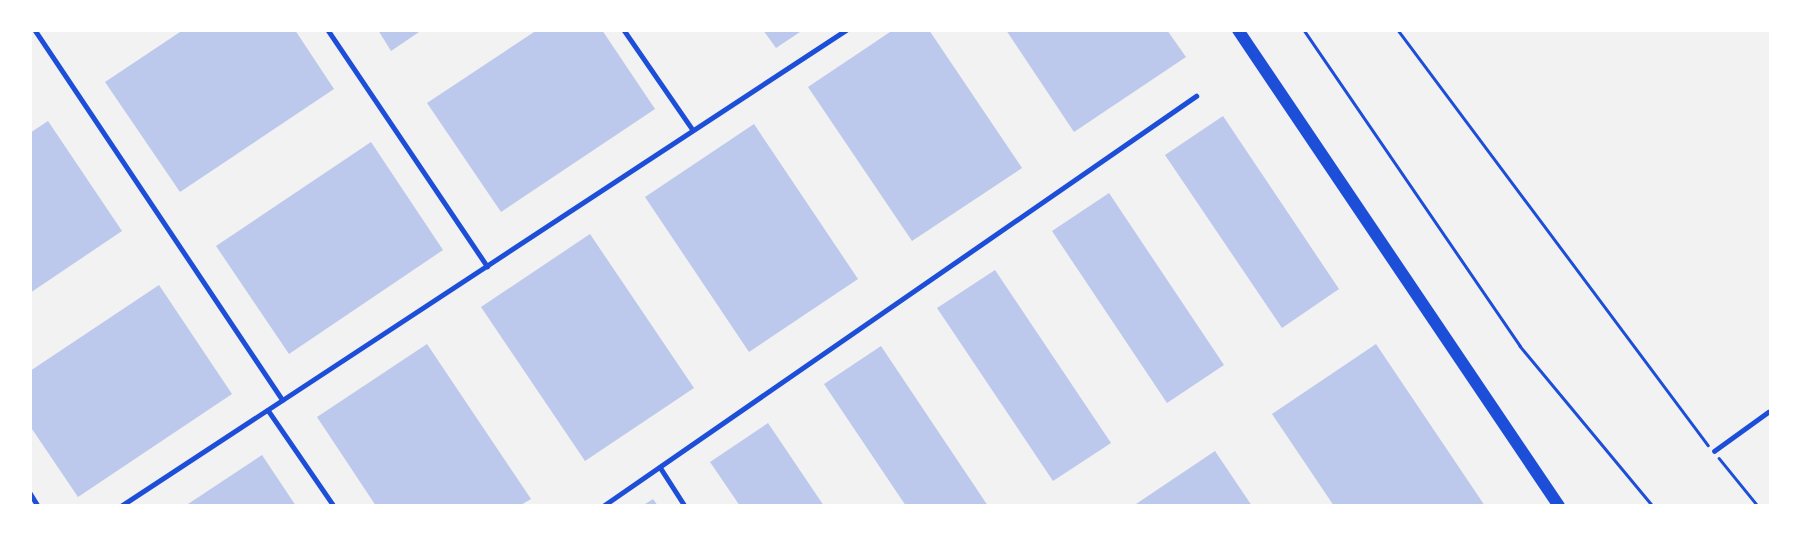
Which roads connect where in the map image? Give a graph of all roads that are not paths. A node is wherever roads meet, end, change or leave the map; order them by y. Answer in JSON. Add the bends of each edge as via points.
{"nodes":[{"id":1,"x":35,"y":30,"type":"edge"},
{"id":2,"x":328,"y":30,"type":"edge"},
{"id":3,"x":624,"y":30,"type":"edge"},
{"id":4,"x":846,"y":30,"type":"edge"},
{"id":5,"x":1238,"y":30,"type":"edge"},
{"id":6,"x":1196,"y":96,"type":"dead end"},
{"id":7,"x":693,"y":130,"type":"junction"},
{"id":8,"x":487,"y":265,"type":"junction"},
{"id":9,"x":284,"y":400,"type":"junction"},
{"id":10,"x":268,"y":410,"type":"junction"},
{"id":11,"x":1768,"y":412,"type":"dead end"},
{"id":12,"x":1714,"y":451,"type":"road end"},
{"id":13,"x":660,"y":467,"type":"junction"},
{"id":14,"x":30,"y":493,"type":"edge"},
{"id":15,"x":38,"y":506,"type":"edge"},
{"id":16,"x":121,"y":506,"type":"edge"},
{"id":17,"x":334,"y":506,"type":"edge"},
{"id":18,"x":603,"y":506,"type":"edge"},
{"id":19,"x":685,"y":506,"type":"edge"},
{"id":20,"x":1559,"y":506,"type":"edge"}],
"edges":[{"from":1,"to":9,"type":"lane"},
{"from":2,"to":8,"type":"lane"},
{"from":3,"to":7,"type":"lane"},
{"from":4,"to":7,"type":"lane"},
{"from":5,"to":20,"type":"main road"},
{"from":6,"to":13,"type":"lane"},
{"from":7,"to":8,"type":"lane"},
{"from":8,"to":9,"type":"lane"},
{"from":9,"to":10,"type":"lane"},
{"from":10,"to":16,"type":"lane"},
{"from":10,"to":17,"type":"lane"},
{"from":11,"to":12,"type":"lane"},
{"from":13,"to":18,"type":"lane"},
{"from":13,"to":19,"type":"lane"},
{"from":14,"to":15,"type":"lane"}]}
